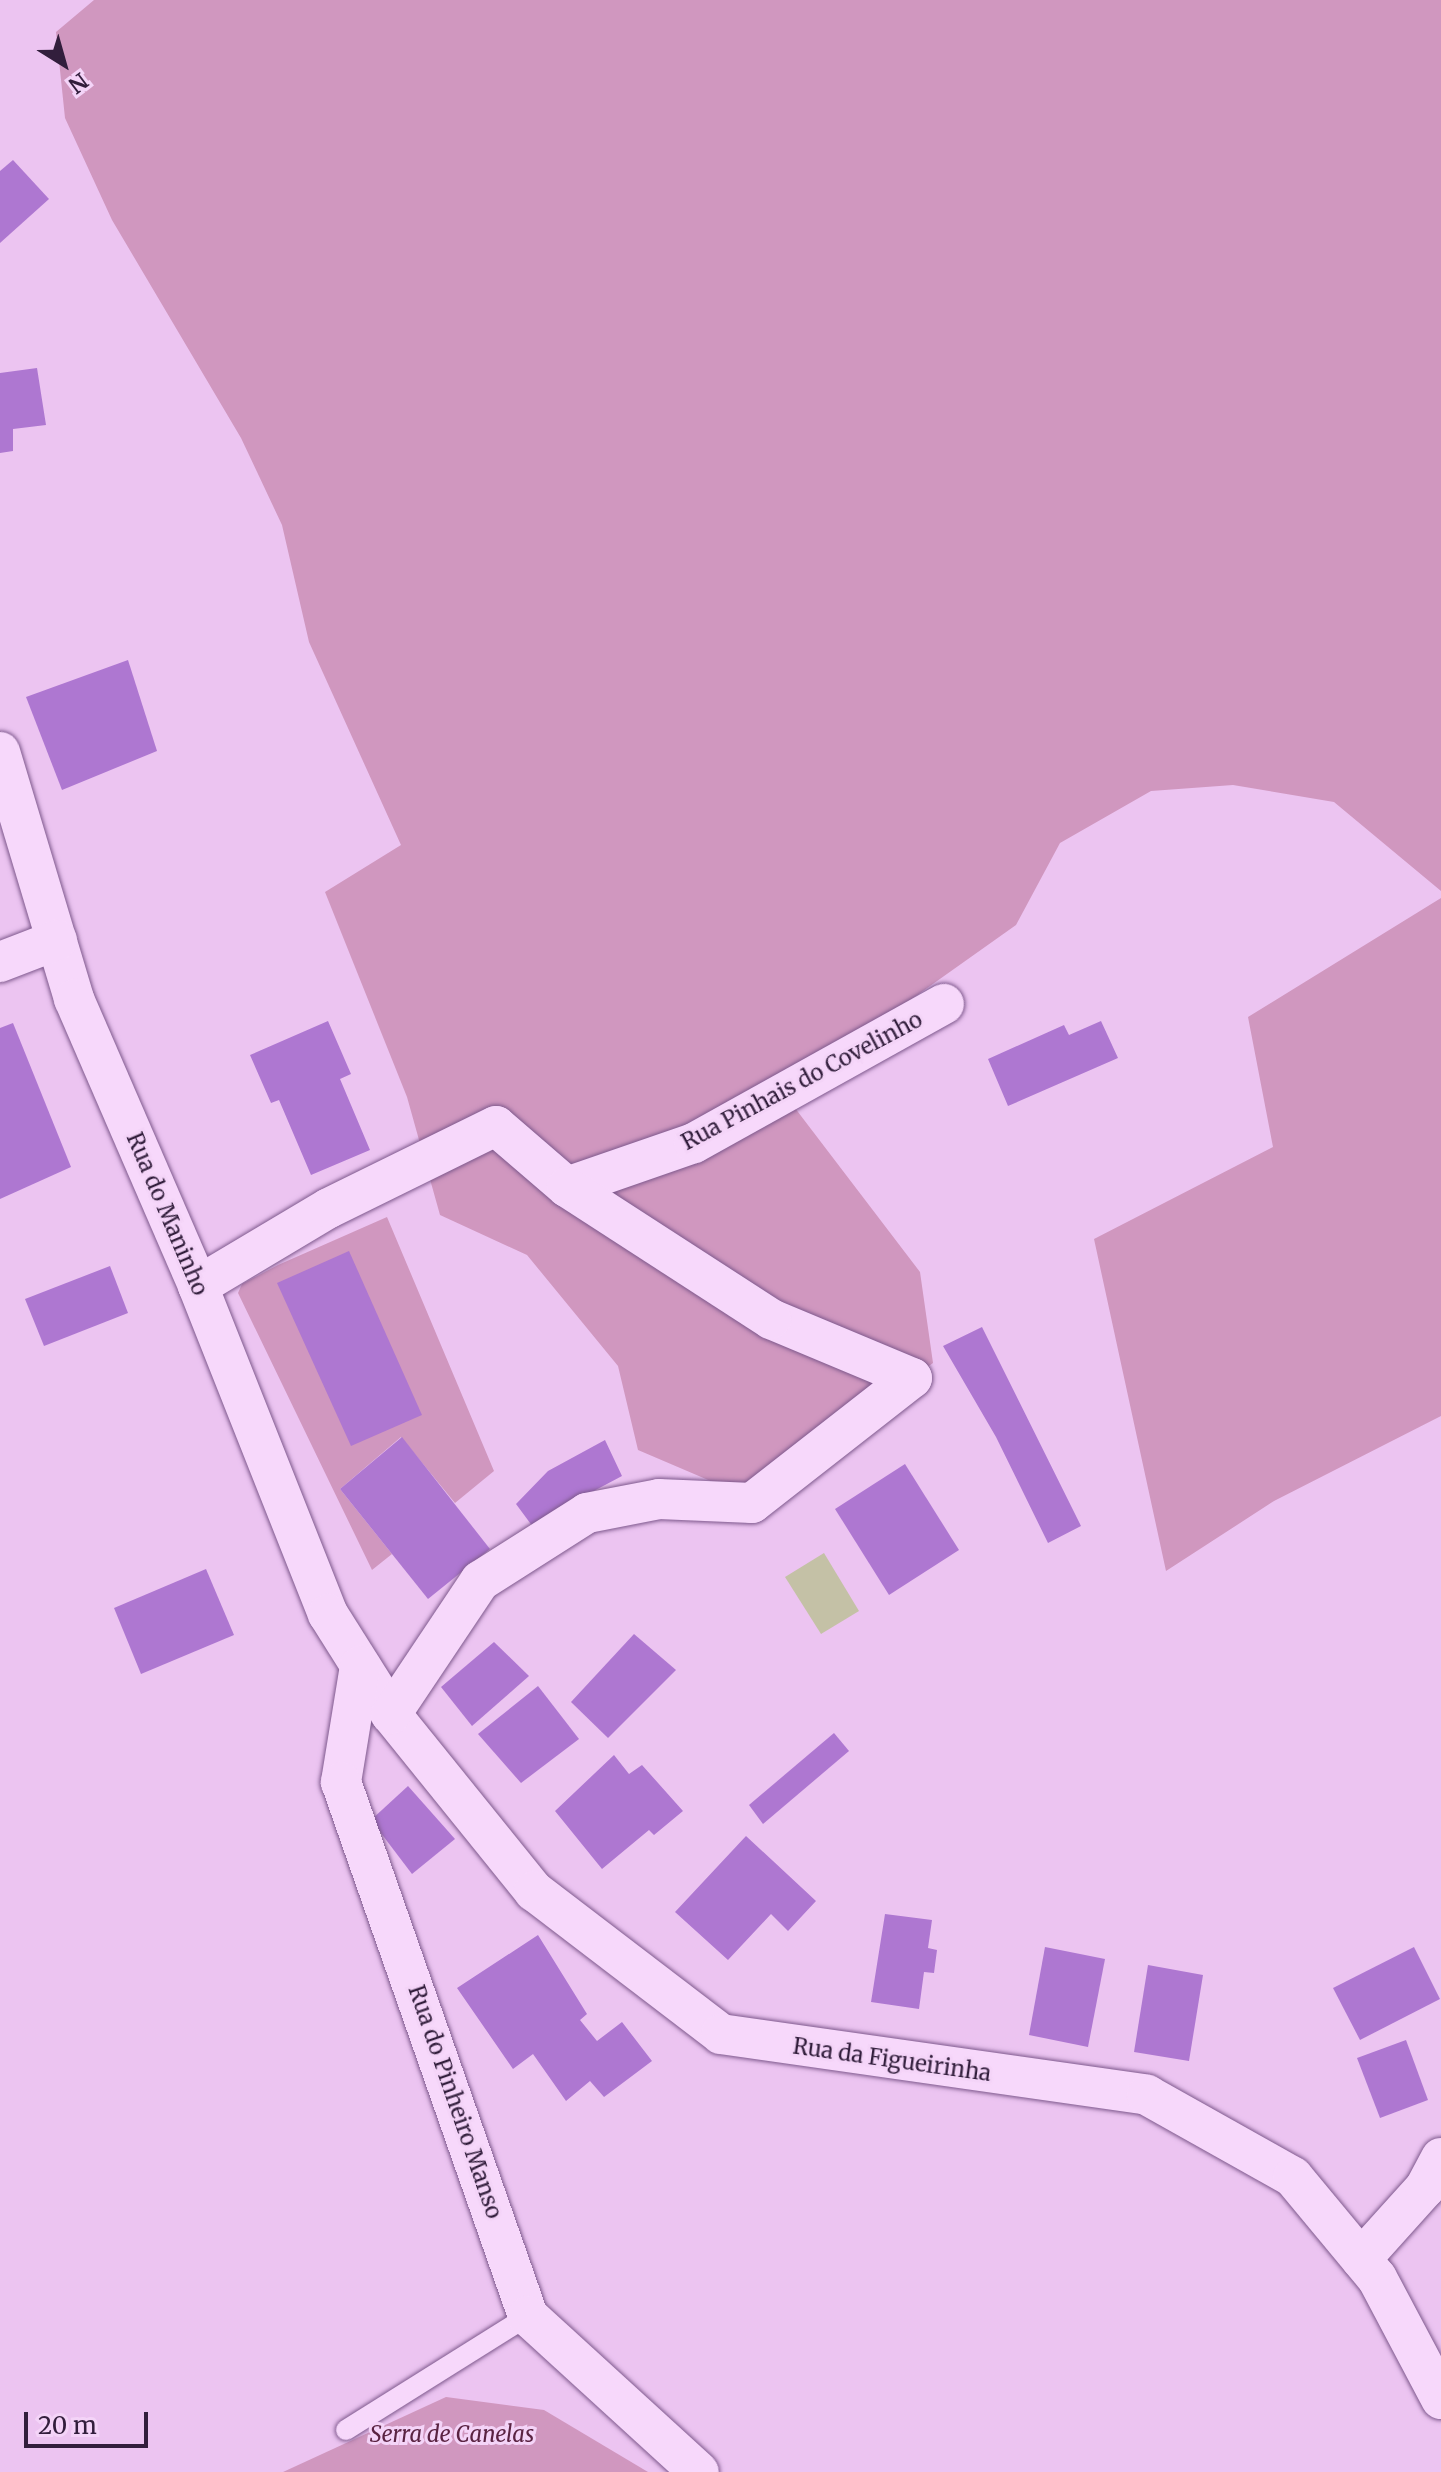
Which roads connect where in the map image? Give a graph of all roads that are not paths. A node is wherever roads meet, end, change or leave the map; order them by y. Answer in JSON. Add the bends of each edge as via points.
{"nodes":[{"id":1,"x":0,"y":752,"type":"edge"},
{"id":2,"x":57,"y":940,"type":"junction"},
{"id":3,"x":0,"y":962,"type":"edge"},
{"id":4,"x":944,"y":1004,"type":"dead end"},
{"id":5,"x":567,"y":1187,"type":"junction"},
{"id":6,"x":198,"y":1286,"type":"junction"},
{"id":7,"x":360,"y":1666,"type":"junction"},
{"id":8,"x":391,"y":1714,"type":"junction"},
{"id":9,"x":1441,"y":2158,"type":"edge"},
{"id":10,"x":1361,"y":2259,"type":"junction"},
{"id":11,"x":528,"y":2316,"type":"junction"},
{"id":12,"x":1441,"y":2399,"type":"edge"},
{"id":13,"x":346,"y":2430,"type":"dead end"},
{"id":14,"x":699,"y":2472,"type":"edge"}],
"edges":[{"from":1,"to":2,"type":"street","name":"Rua do Maninho"},
{"from":2,"to":3,"type":"street"},
{"from":2,"to":6,"type":"street","name":"Rua do Maninho","via":[[74,999]]},
{"from":4,"to":5,"type":"street","name":"Rua Pinhais do Covelinho","via":[[694,1143]]},
{"from":5,"to":6,"type":"street","via":[[496,1126],[329,1208]]},
{"from":5,"to":8,"type":"street","via":[[771,1319],[912,1378],[752,1503],[659,1499],[587,1513],[480,1581]]},
{"from":6,"to":7,"type":"street","name":"Rua do Maninho","via":[[328,1614]]},
{"from":7,"to":8,"type":"street","name":"Rua da Figueirinha"},
{"from":7,"to":11,"type":"street","name":"Rua do Pinheiro Manso","via":[[341,1782]]},
{"from":8,"to":10,"type":"street","name":"Rua da Figueirinha","via":[[534,1891],[721,2034],[1147,2095],[1293,2177]]},
{"from":9,"to":10,"type":"street","via":[[1425,2188]]},
{"from":10,"to":12,"type":"street","name":"Rua da Figueirinha","via":[[1377,2278]]},
{"from":11,"to":13,"type":"lane"},
{"from":11,"to":14,"type":"street","name":"Rua do Pinheiro Manso"}]}
